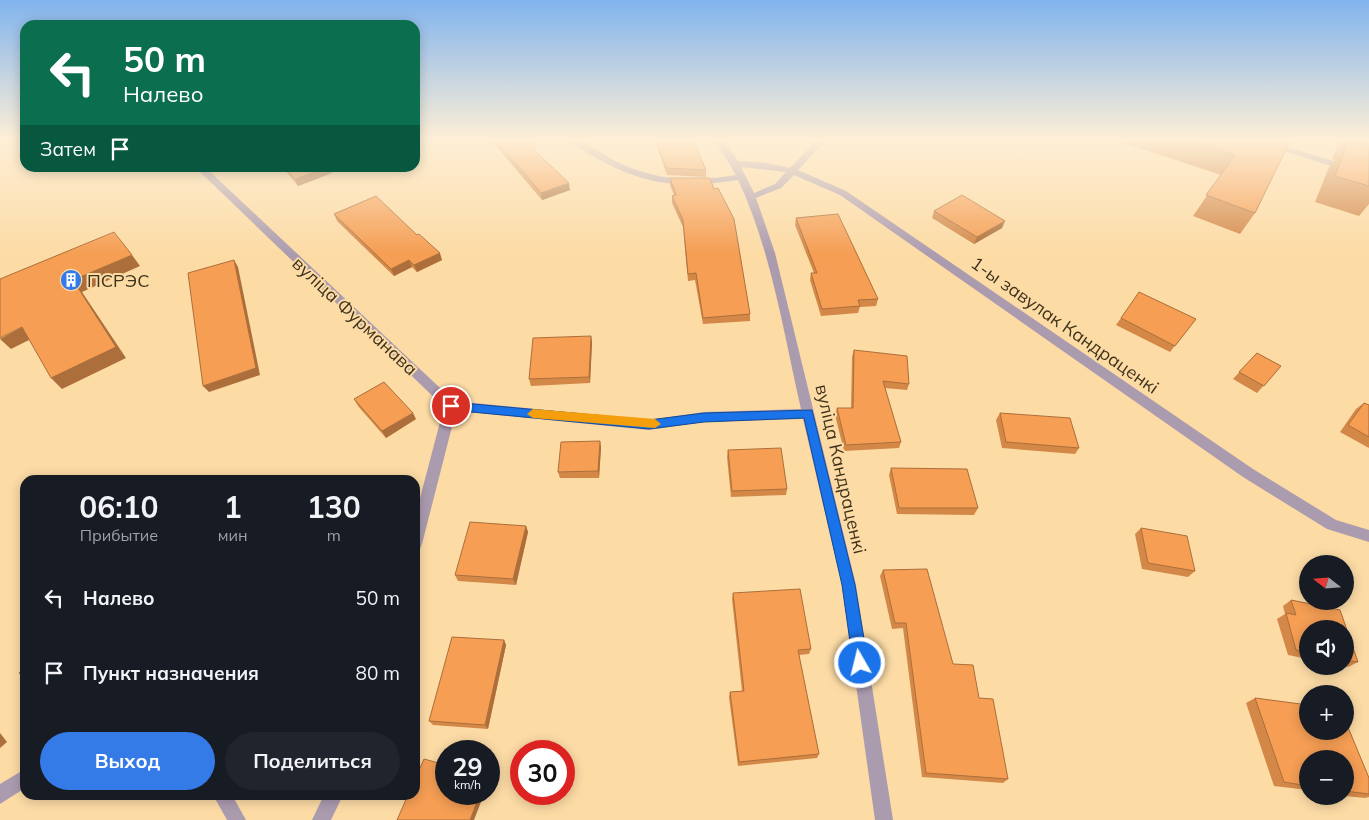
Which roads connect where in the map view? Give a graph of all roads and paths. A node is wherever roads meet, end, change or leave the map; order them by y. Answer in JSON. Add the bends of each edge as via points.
{"nodes":[{"id":1,"x":211,"y":177,"type":"edge"},
{"id":2,"x":642,"y":177,"type":"edge"},
{"id":3,"x":740,"y":177,"type":"edge"},
{"id":4,"x":742,"y":177,"type":"edge"},
{"id":5,"x":787,"y":177,"type":"edge"},
{"id":6,"x":809,"y":177,"type":"edge"},
{"id":7,"x":751,"y":197,"type":"junction"},
{"id":8,"x":451,"y":406,"type":"junction"},
{"id":9,"x":808,"y":414,"type":"junction"},
{"id":10,"x":420,"y":525,"type":"edge"},
{"id":11,"x":1369,"y":536,"type":"edge"},
{"id":12,"x":20,"y":781,"type":"edge"},
{"id":13,"x":0,"y":795,"type":"edge"},
{"id":14,"x":225,"y":800,"type":"edge"},
{"id":15,"x":331,"y":800,"type":"edge"},
{"id":16,"x":238,"y":820,"type":"edge"},
{"id":17,"x":320,"y":820,"type":"edge"},
{"id":18,"x":884,"y":820,"type":"edge"}],
"edges":[{"from":1,"to":8,"type":"street","name":"вуліца Фурманава"},
{"from":2,"to":3,"type":"street","via":[[695,183]]},
{"from":4,"to":7,"type":"street","name":"вуліца Кандраценкі"},
{"from":5,"to":7,"type":"street","via":[[778,186]]},
{"from":6,"to":11,"type":"street","name":"1-ы завулак Кандраценкі","via":[[843,193],[1256,478],[1332,526]]},
{"from":7,"to":9,"type":"street","name":"вуліца Кандраценкі","via":[[770,253]]},
{"from":8,"to":9,"type":"street","via":[[649,424],[704,417]]},
{"from":8,"to":10,"type":"street"},
{"from":9,"to":18,"type":"street","name":"вуліца Кандраценкі","via":[[849,585]]},
{"from":12,"to":13,"type":"street"},
{"from":14,"to":16,"type":"street"},
{"from":15,"to":17,"type":"street"}]}
